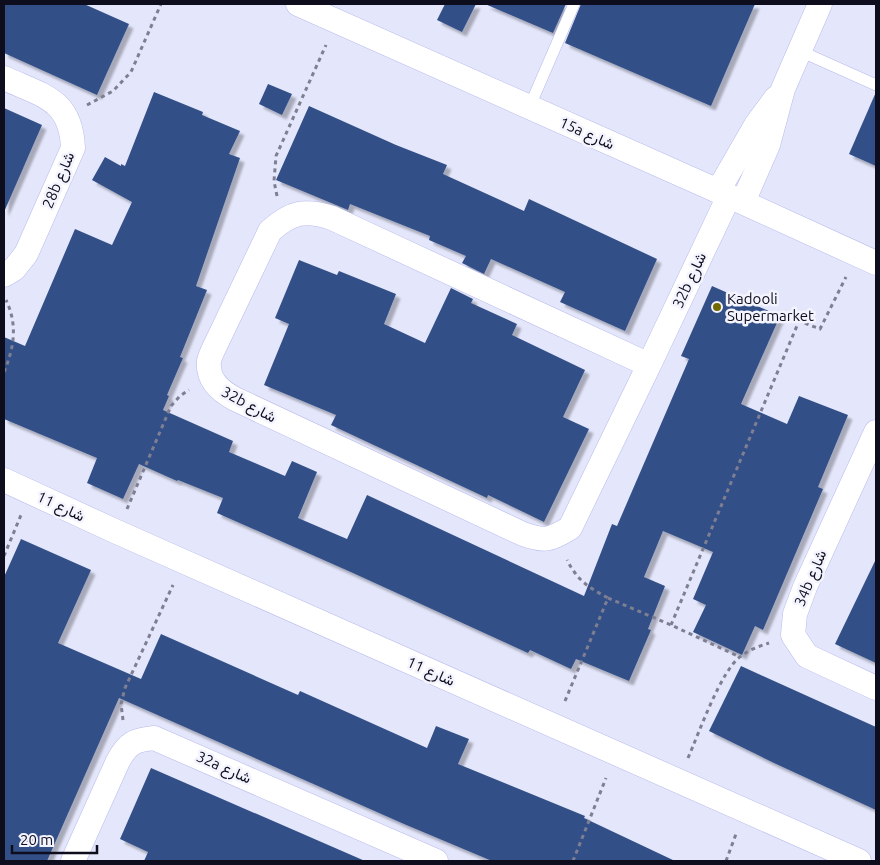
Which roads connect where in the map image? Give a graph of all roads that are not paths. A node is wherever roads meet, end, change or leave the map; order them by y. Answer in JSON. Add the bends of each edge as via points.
{"nodes":[{"id":1,"x":574,"y":4,"type":"edge"},
{"id":2,"x":820,"y":4,"type":"edge"},
{"id":3,"x":302,"y":5,"type":"edge"},
{"id":4,"x":800,"y":51,"type":"junction"},
{"id":5,"x":4,"y":78,"type":"edge"},
{"id":6,"x":876,"y":85,"type":"edge"},
{"id":7,"x":529,"y":108,"type":"junction"},
{"id":8,"x":730,"y":196,"type":"junction"},
{"id":9,"x":867,"y":259,"type":"edge"},
{"id":10,"x":4,"y":275,"type":"edge"},
{"id":11,"x":649,"y":365,"type":"junction"},
{"id":12,"x":876,"y":432,"type":"edge"},
{"id":13,"x":870,"y":460,"type":"edge"},
{"id":14,"x":4,"y":480,"type":"edge"},
{"id":15,"x":876,"y":688,"type":"edge"},
{"id":16,"x":73,"y":861,"type":"edge"},
{"id":17,"x":436,"y":861,"type":"edge"},
{"id":18,"x":859,"y":861,"type":"edge"}],
"edges":[{"from":1,"to":7,"type":"lane"},
{"from":2,"to":4,"type":"street","name":"32b شارع"},
{"from":3,"to":7,"type":"street","name":"15a شارع"},
{"from":4,"to":6,"type":"lane"},
{"from":4,"to":8,"type":"street","name":"32b شارع","via":[[783,89],[756,125]]},
{"from":5,"to":10,"type":"street","name":"28b شارع","via":[[56,104],[67,116],[73,148],[26,254],[14,269]]},
{"from":7,"to":8,"type":"street","name":"15a شارع"},
{"from":8,"to":9,"type":"street","name":"15a شارع"},
{"from":8,"to":11,"type":"street","name":"32b شارع"},
{"from":11,"to":11,"type":"street","name":"32b شارع","via":[[570,528],[555,538],[539,539],[234,399],[220,391],[212,379],[209,362],[270,231],[281,220],[298,213],[315,212]]},
{"from":12,"to":13,"type":"street","name":"34b شارع"},
{"from":13,"to":15,"type":"street","name":"34b شارع","via":[[805,587],[794,614],[793,635],[807,656]]},
{"from":14,"to":18,"type":"street","name":"شارع 11"},
{"from":16,"to":17,"type":"street","name":"32a شارع","via":[[126,748],[139,739],[154,738]]}]}
